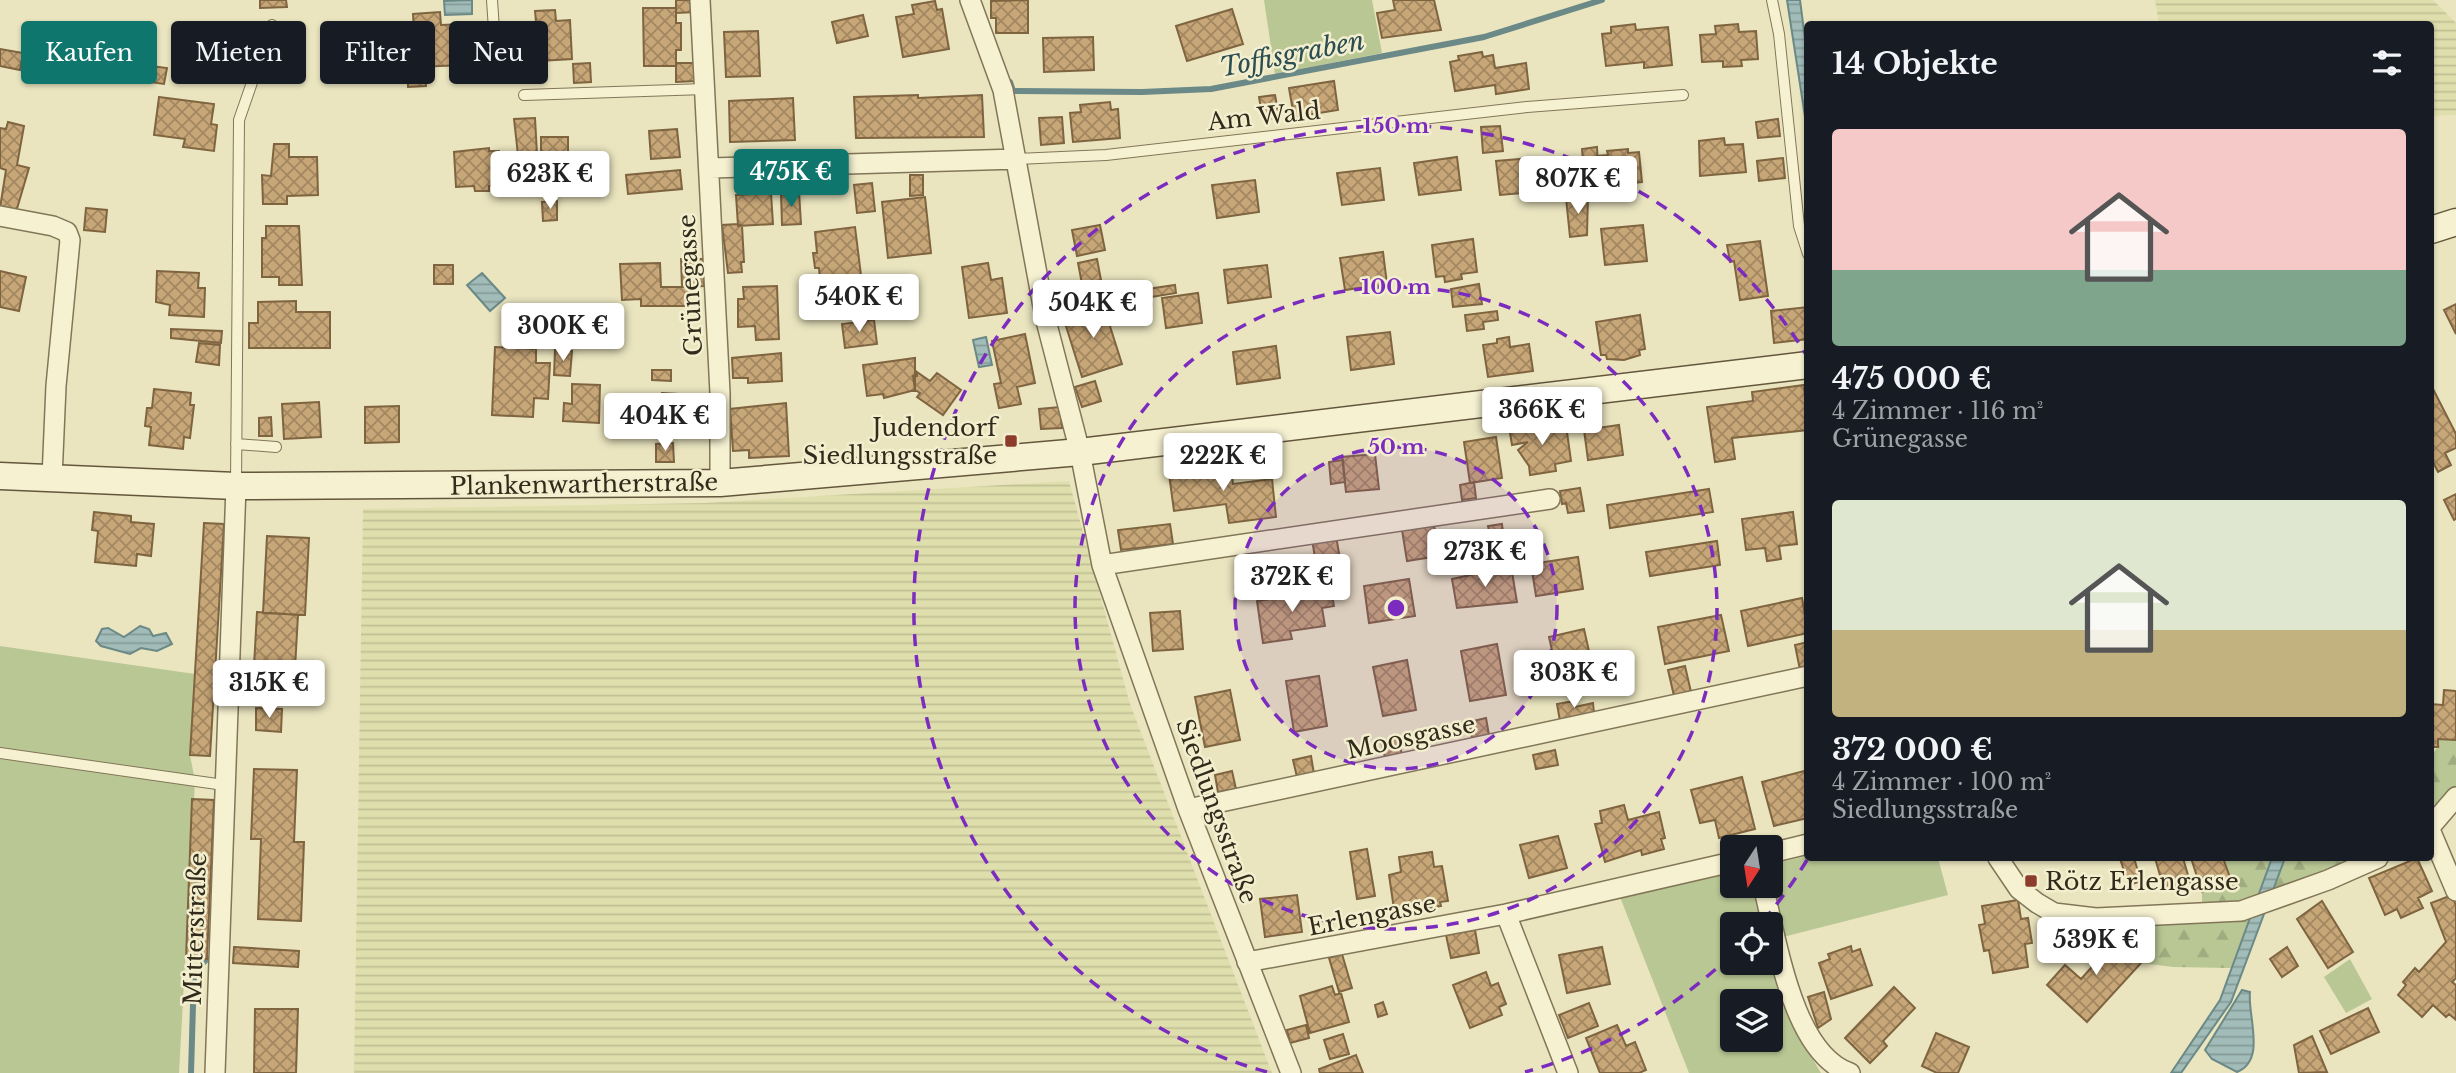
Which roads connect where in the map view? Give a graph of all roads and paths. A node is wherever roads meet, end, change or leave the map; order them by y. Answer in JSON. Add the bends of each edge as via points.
{"nodes":[{"id":1,"x":492,"y":0,"type":"edge"},
{"id":2,"x":700,"y":0,"type":"edge"},
{"id":3,"x":970,"y":0,"type":"edge"},
{"id":4,"x":1772,"y":0,"type":"edge"},
{"id":5,"x":493,"y":21,"type":"edge"},
{"id":6,"x":252,"y":84,"type":"edge"},
{"id":7,"x":705,"y":89,"type":"junction"},
{"id":8,"x":1683,"y":94,"type":"dead end"},
{"id":9,"x":524,"y":95,"type":"dead end"},
{"id":10,"x":1017,"y":159,"type":"junction"},
{"id":11,"x":710,"y":168,"type":"junction"},
{"id":12,"x":0,"y":216,"type":"edge"},
{"id":13,"x":2456,"y":222,"type":"edge"},
{"id":14,"x":2434,"y":229,"type":"edge"},
{"id":15,"x":1804,"y":242,"type":"edge"},
{"id":16,"x":1804,"y":365,"type":"edge"},
{"id":17,"x":236,"y":444,"type":"junction"},
{"id":18,"x":276,"y":447,"type":"dead end"},
{"id":19,"x":1080,"y":452,"type":"junction"},
{"id":20,"x":0,"y":476,"type":"edge"},
{"id":21,"x":52,"y":478,"type":"junction"},
{"id":22,"x":720,"y":483,"type":"junction"},
{"id":23,"x":236,"y":486,"type":"junction"},
{"id":24,"x":1550,"y":499,"type":"dead end"},
{"id":25,"x":1102,"y":565,"type":"junction"},
{"id":26,"x":1804,"y":677,"type":"edge"},
{"id":27,"x":0,"y":753,"type":"edge"},
{"id":28,"x":224,"y":785,"type":"junction"},
{"id":29,"x":2456,"y":797,"type":"edge"},
{"id":30,"x":1188,"y":809,"type":"junction"},
{"id":31,"x":2434,"y":823,"type":"edge"},
{"id":32,"x":2434,"y":839,"type":"edge"},
{"id":33,"x":1804,"y":845,"type":"edge"},
{"id":34,"x":1783,"y":850,"type":"edge"},
{"id":35,"x":2000,"y":861,"type":"edge"},
{"id":36,"x":2371,"y":861,"type":"edge"},
{"id":37,"x":1720,"y":865,"type":"edge"},
{"id":38,"x":2456,"y":891,"type":"edge"},
{"id":39,"x":1766,"y":898,"type":"edge"},
{"id":40,"x":1506,"y":914,"type":"junction"},
{"id":41,"x":1247,"y":962,"type":"junction"},
{"id":42,"x":215,"y":1073,"type":"edge"},
{"id":43,"x":1291,"y":1073,"type":"edge"},
{"id":44,"x":1568,"y":1073,"type":"edge"},
{"id":45,"x":1850,"y":1073,"type":"edge"}],
"edges":[{"from":1,"to":5,"type":"lane"},
{"from":2,"to":7,"type":"street","name":"Grünegasse"},
{"from":3,"to":10,"type":"street","name":"Siedlungsstraße","via":[[1003,90]]},
{"from":4,"to":15,"type":"lane"},
{"from":6,"to":17,"type":"lane","via":[[239,120]]},
{"from":7,"to":9,"type":"lane"},
{"from":7,"to":11,"type":"street","name":"Grünegasse"},
{"from":8,"to":10,"type":"lane","name":"Am Wald","via":[[1106,155]]},
{"from":10,"to":11,"type":"street"},
{"from":10,"to":19,"type":"street","name":"Siedlungsstraße","via":[[1045,317]]},
{"from":11,"to":22,"type":"street","name":"Grünegasse"},
{"from":12,"to":21,"type":"street","via":[[53,226],[67,232],[70,240]]},
{"from":13,"to":14,"type":"main road"},
{"from":16,"to":19,"type":"main road","name":"Plankenwartherstraße"},
{"from":17,"to":18,"type":"lane"},
{"from":17,"to":23,"type":"lane"},
{"from":19,"to":22,"type":"main road","name":"Plankenwartherstraße"},
{"from":19,"to":25,"type":"street","name":"Siedlungsstraße"},
{"from":20,"to":21,"type":"main road","name":"Plankenwartherstraße"},
{"from":21,"to":23,"type":"main road","name":"Plankenwartherstraße"},
{"from":22,"to":23,"type":"main road","name":"Plankenwartherstraße"},
{"from":23,"to":28,"type":"street","name":"Mitterstraße"},
{"from":24,"to":25,"type":"street"},
{"from":25,"to":30,"type":"street","name":"Siedlungsstraße"},
{"from":26,"to":30,"type":"street","name":"Moosgasse"},
{"from":27,"to":28,"type":"lane"},
{"from":28,"to":42,"type":"street","name":"Mitterstraße"},
{"from":29,"to":31,"type":"street"},
{"from":30,"to":41,"type":"street","name":"Siedlungsstraße"},
{"from":32,"to":38,"type":"street"},
{"from":33,"to":34,"type":"street"},
{"from":35,"to":36,"type":"street","via":[[2019,889],[2054,912],[2096,918],[2241,911]]},
{"from":37,"to":40,"type":"street","name":"Erlengasse"},
{"from":39,"to":45,"type":"street","via":[[1803,1028],[1822,1056]]},
{"from":40,"to":41,"type":"street","name":"Erlengasse"},
{"from":40,"to":44,"type":"street"},
{"from":41,"to":43,"type":"street","name":"Siedlungsstraße"}]}
